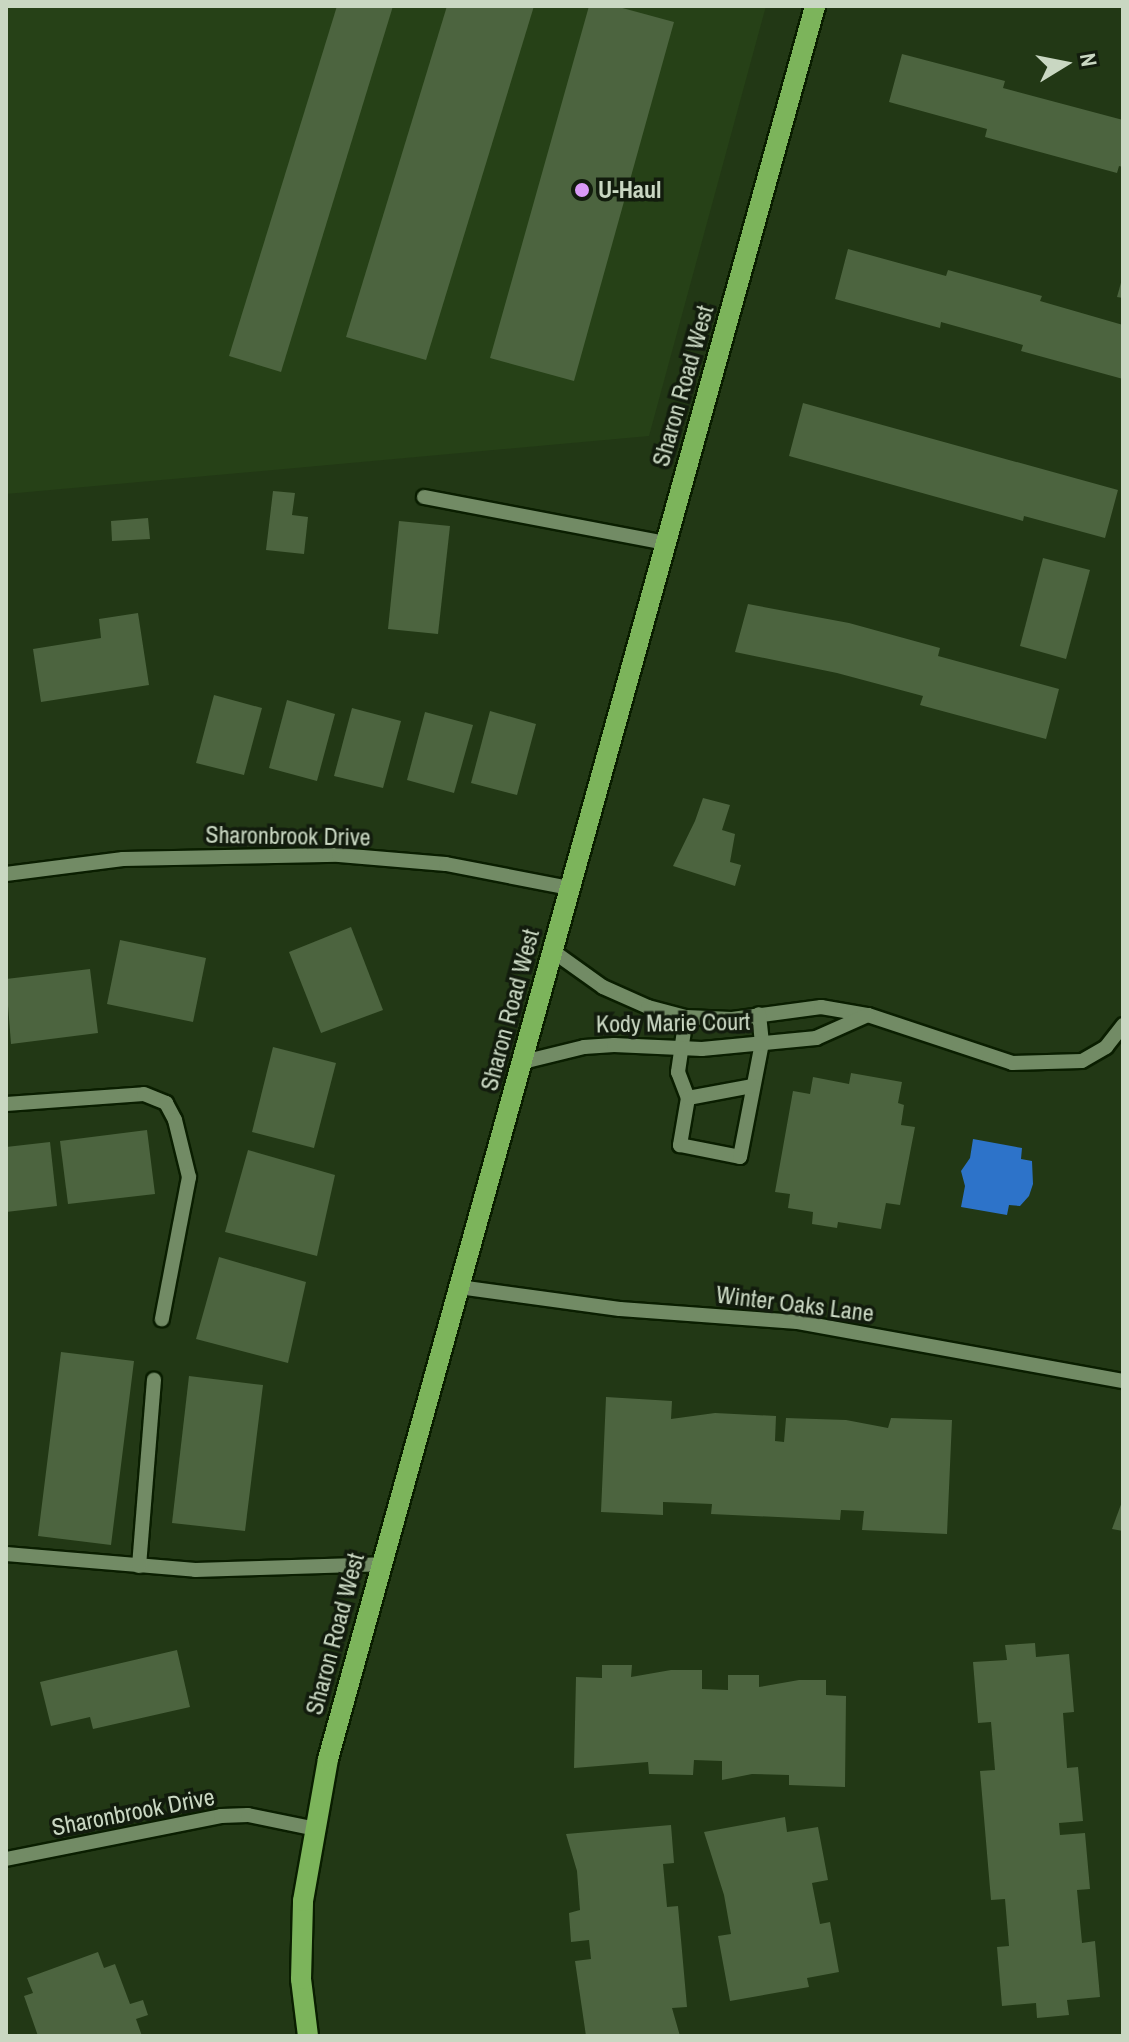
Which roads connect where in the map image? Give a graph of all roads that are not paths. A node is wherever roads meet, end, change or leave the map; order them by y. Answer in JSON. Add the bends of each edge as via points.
{"nodes":[{"id":1,"x":815,"y":6,"type":"edge"},
{"id":2,"x":424,"y":497,"type":"dead end"},
{"id":3,"x":665,"y":543,"type":"junction"},
{"id":4,"x":6,"y":874,"type":"edge"},
{"id":5,"x":569,"y":888,"type":"junction"},
{"id":6,"x":554,"y":952,"type":"junction"},
{"id":7,"x":759,"y":1014,"type":"junction"},
{"id":8,"x":868,"y":1015,"type":"junction"},
{"id":9,"x":686,"y":1017,"type":"junction"},
{"id":10,"x":1123,"y":1025,"type":"edge"},
{"id":11,"x":762,"y":1043,"type":"junction"},
{"id":12,"x":682,"y":1048,"type":"junction"},
{"id":13,"x":523,"y":1062,"type":"junction"},
{"id":14,"x":753,"y":1086,"type":"junction"},
{"id":15,"x":688,"y":1098,"type":"junction"},
{"id":16,"x":6,"y":1104,"type":"edge"},
{"id":17,"x":459,"y":1287,"type":"junction"},
{"id":18,"x":162,"y":1319,"type":"dead end"},
{"id":19,"x":154,"y":1380,"type":"dead end"},
{"id":20,"x":1123,"y":1381,"type":"edge"},
{"id":21,"x":6,"y":1554,"type":"edge"},
{"id":22,"x":381,"y":1564,"type":"junction"},
{"id":23,"x":139,"y":1566,"type":"junction"},
{"id":24,"x":316,"y":1829,"type":"junction"},
{"id":25,"x":6,"y":1859,"type":"edge"},
{"id":26,"x":308,"y":2036,"type":"edge"}],
"edges":[{"from":1,"to":3,"type":"main road","name":"Sharon Road West"},
{"from":2,"to":3,"type":"street"},
{"from":3,"to":5,"type":"main road","name":"Sharon Road West"},
{"from":4,"to":5,"type":"street","name":"Sharonbrook Drive","via":[[123,859],[339,855],[446,864]]},
{"from":5,"to":6,"type":"main road","name":"Sharon Road West"},
{"from":6,"to":9,"type":"street","name":"Kody Marie Court","via":[[603,987]]},
{"from":6,"to":13,"type":"main road","name":"Sharon Road West"},
{"from":7,"to":8,"type":"street","name":"Kody Marie Court","via":[[821,1007]]},
{"from":7,"to":9,"type":"street","name":"Kody Marie Court"},
{"from":7,"to":11,"type":"street"},
{"from":8,"to":10,"type":"street","name":"Kody Marie Court","via":[[1012,1063],[1082,1061],[1106,1047]]},
{"from":8,"to":11,"type":"street","name":"Kody Marie Court","via":[[816,1038]]},
{"from":9,"to":12,"type":"street"},
{"from":11,"to":12,"type":"street","name":"Kody Marie Court"},
{"from":11,"to":14,"type":"street"},
{"from":12,"to":13,"type":"street","name":"Kody Marie Court","via":[[602,1046]]},
{"from":12,"to":15,"type":"street","via":[[678,1072]]},
{"from":13,"to":17,"type":"main road","name":"Sharon Road West"},
{"from":14,"to":15,"type":"street"},
{"from":14,"to":15,"type":"street","via":[[740,1157],[680,1145]]},
{"from":16,"to":18,"type":"street","via":[[144,1094],[166,1103],[189,1177]]},
{"from":17,"to":20,"type":"street","name":"Winter Oaks Lane","via":[[620,1309],[798,1322]]},
{"from":17,"to":22,"type":"main road","name":"Sharon Road West"},
{"from":19,"to":23,"type":"street"},
{"from":21,"to":23,"type":"street"},
{"from":22,"to":23,"type":"street","via":[[195,1570]]},
{"from":22,"to":24,"type":"main road","name":"Sharon Road West","via":[[328,1759]]},
{"from":24,"to":25,"type":"street","name":"Sharonbrook Drive","via":[[248,1815],[221,1816]]},
{"from":24,"to":26,"type":"main road","name":"Sharon Road West","via":[[303,1901],[301,1979]]}]}
